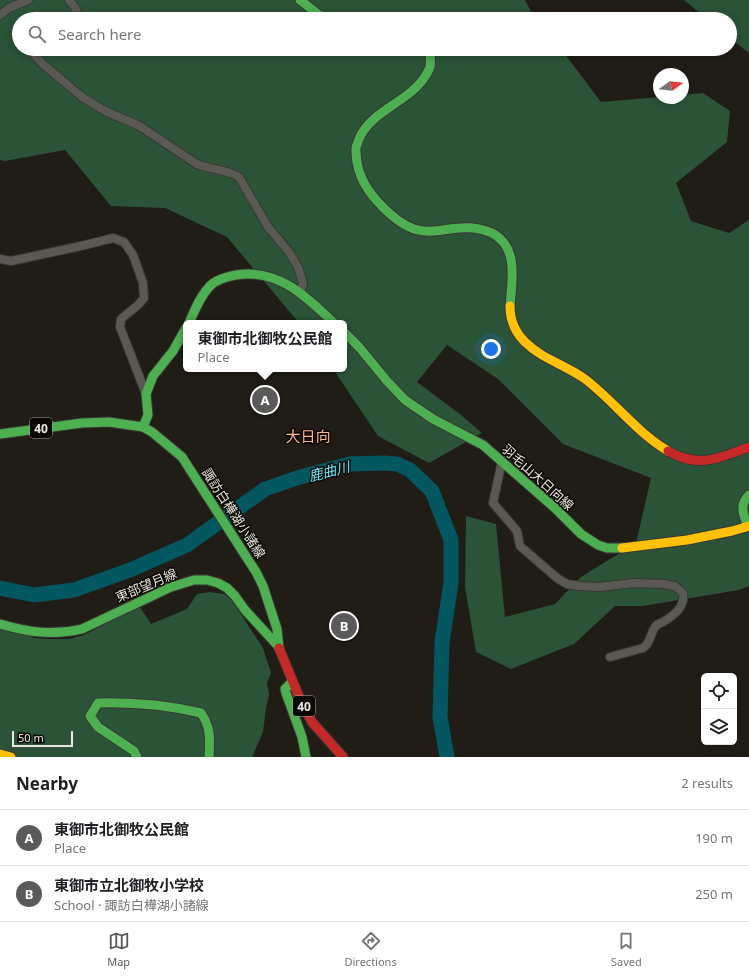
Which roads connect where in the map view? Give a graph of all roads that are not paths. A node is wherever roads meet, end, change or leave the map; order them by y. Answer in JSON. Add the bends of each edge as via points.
{"nodes":[{"id":1,"x":28,"y":0,"type":"edge"},
{"id":2,"x":69,"y":0,"type":"edge"},
{"id":3,"x":300,"y":0,"type":"edge"},
{"id":4,"x":77,"y":12,"type":"edge"},
{"id":5,"x":316,"y":12,"type":"edge"},
{"id":6,"x":0,"y":15,"type":"edge"},
{"id":7,"x":35,"y":56,"type":"edge"},
{"id":8,"x":432,"y":56,"type":"edge"},
{"id":9,"x":0,"y":259,"type":"edge"},
{"id":10,"x":300,"y":293,"type":"junction"},
{"id":11,"x":190,"y":320,"type":"edge"},
{"id":12,"x":331,"y":320,"type":"edge"},
{"id":13,"x":183,"y":333,"type":"edge"},
{"id":14,"x":347,"y":335,"type":"edge"},
{"id":15,"x":146,"y":394,"type":"junction"},
{"id":16,"x":143,"y":427,"type":"junction"},
{"id":17,"x":0,"y":434,"type":"edge"},
{"id":18,"x":749,"y":447,"type":"edge"},
{"id":19,"x":502,"y":461,"type":"junction"},
{"id":20,"x":749,"y":495,"type":"edge"},
{"id":21,"x":748,"y":526,"type":"edge"},
{"id":22,"x":0,"y":624,"type":"edge"},
{"id":23,"x":279,"y":647,"type":"junction"},
{"id":24,"x":610,"y":657,"type":"dead end"},
{"id":25,"x":292,"y":682,"type":"junction"},
{"id":26,"x":0,"y":754,"type":"edge"},
{"id":27,"x":11,"y":757,"type":"edge"},
{"id":28,"x":137,"y":757,"type":"edge"},
{"id":29,"x":209,"y":757,"type":"edge"},
{"id":30,"x":306,"y":757,"type":"edge"},
{"id":31,"x":343,"y":757,"type":"edge"}],
"edges":[{"from":1,"to":6,"type":"street"},
{"from":2,"to":4,"type":"street"},
{"from":3,"to":5,"type":"main road"},
{"from":7,"to":10,"type":"street","via":[[92,104],[138,125],[197,164],[239,177],[268,227],[298,267],[303,283]]},
{"from":8,"to":18,"type":"main road","via":[[430,68],[417,87],[370,123],[357,140],[354,150],[358,171],[375,198],[388,213],[415,229],[424,231],[474,227],[492,232],[500,238],[507,246],[511,262],[511,321],[521,337],[542,355],[570,369],[599,390],[669,452],[690,461],[717,458]]},
{"from":9,"to":15,"type":"street","via":[[11,261],[113,238],[124,242],[141,276],[144,298],[121,319],[120,327]]},
{"from":10,"to":11,"type":"main road","via":[[274,277],[240,273],[220,278],[210,286],[201,297]]},
{"from":10,"to":12,"type":"main road"},
{"from":13,"to":15,"type":"main road","via":[[153,376]]},
{"from":14,"to":19,"type":"main road","name":"羽毛山大日向線","via":[[405,400],[483,445]]},
{"from":15,"to":16,"type":"main road","via":[[148,415]]},
{"from":16,"to":17,"type":"main road","name":"諏訪白樺湖小諸線","number":"40","via":[[110,422]]},
{"from":16,"to":23,"type":"main road","name":"諏訪白樺湖小諸線","number":"40","via":[[182,457],[243,550],[263,586]]},
{"from":19,"to":21,"type":"main road","name":"羽毛山大日向線","via":[[581,534],[607,548],[687,540]]},
{"from":19,"to":24,"type":"street","via":[[493,503],[517,531],[520,546],[557,578],[567,584],[579,586],[663,584],[675,586],[683,593],[682,606],[672,616],[655,626],[647,646]]},
{"from":20,"to":21,"type":"main road","via":[[744,498],[742,507]]},
{"from":22,"to":23,"type":"main road","name":"東部望月線","via":[[35,632],[69,633],[171,587],[194,580],[207,580],[218,583],[235,596]]},
{"from":23,"to":25,"type":"main road","name":"諏訪白樺湖小諸線","number":"40"},
{"from":25,"to":30,"type":"main road","via":[[285,689],[289,706],[301,733]]},
{"from":25,"to":31,"type":"main road","name":"諏訪白樺湖小諸線","number":"40","via":[[312,722]]},
{"from":26,"to":27,"type":"main road"},
{"from":28,"to":29,"type":"main road","via":[[134,751],[98,728],[90,716],[98,703],[149,704],[201,713],[208,721],[211,733]]}]}
